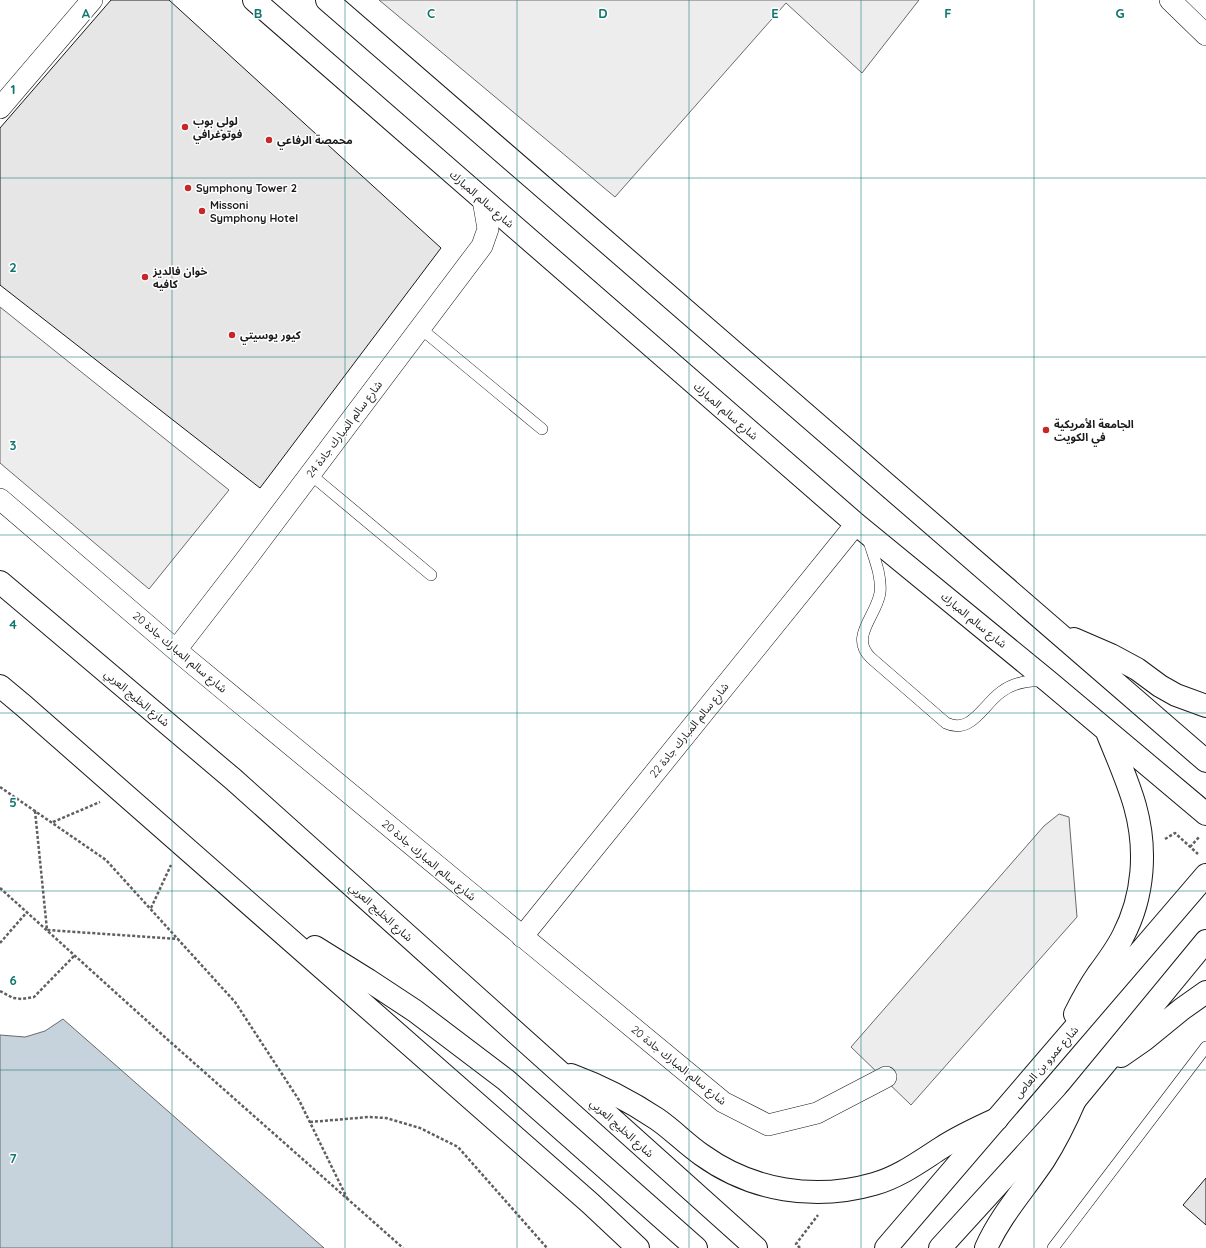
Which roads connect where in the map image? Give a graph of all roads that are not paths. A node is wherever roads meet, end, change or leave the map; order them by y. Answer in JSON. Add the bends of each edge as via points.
{"nodes":[{"id":1,"x":92,"y":0,"type":"edge"},
{"id":2,"x":254,"y":0,"type":"edge"},
{"id":3,"x":327,"y":0,"type":"edge"},
{"id":4,"x":1170,"y":0,"type":"edge"},
{"id":5,"x":1206,"y":35,"type":"edge"},
{"id":6,"x":0,"y":108,"type":"edge"},
{"id":7,"x":483,"y":200,"type":"junction"},
{"id":8,"x":420,"y":328,"type":"junction"},
{"id":9,"x":542,"y":429,"type":"dead end"},
{"id":10,"x":310,"y":474,"type":"junction"},
{"id":11,"x":0,"y":499,"type":"edge"},
{"id":12,"x":861,"y":528,"type":"junction"},
{"id":13,"x":431,"y":575,"type":"dead end"},
{"id":14,"x":0,"y":582,"type":"edge"},
{"id":15,"x":1058,"y":633,"type":"junction"},
{"id":16,"x":176,"y":650,"type":"junction"},
{"id":17,"x":1049,"y":682,"type":"junction"},
{"id":18,"x":0,"y":686,"type":"edge"},
{"id":19,"x":1206,"y":706,"type":"edge"},
{"id":20,"x":1106,"y":730,"type":"junction"},
{"id":21,"x":1206,"y":761,"type":"edge"},
{"id":22,"x":1206,"y":814,"type":"edge"},
{"id":23,"x":1203,"y":866,"type":"edge"},
{"id":24,"x":270,"y":922,"type":"junction"},
{"id":25,"x":522,"y":937,"type":"junction"},
{"id":26,"x":1206,"y":941,"type":"edge"},
{"id":27,"x":1206,"y":992,"type":"edge"},
{"id":28,"x":1063,"y":1042,"type":"junction"},
{"id":29,"x":1206,"y":1047,"type":"edge"},
{"id":30,"x":1103,"y":1067,"type":"junction"},
{"id":31,"x":557,"y":1070,"type":"junction"},
{"id":32,"x":886,"y":1077,"type":"dead end"},
{"id":33,"x":1075,"y":1100,"type":"junction"},
{"id":34,"x":997,"y":1119,"type":"junction"},
{"id":35,"x":638,"y":1248,"type":"edge"},
{"id":36,"x":696,"y":1248,"type":"edge"},
{"id":37,"x":756,"y":1248,"type":"edge"},
{"id":38,"x":886,"y":1248,"type":"edge"},
{"id":39,"x":940,"y":1248,"type":"edge"},
{"id":40,"x":986,"y":1248,"type":"edge"},
{"id":41,"x":1053,"y":1248,"type":"edge"}],
"edges":[{"from":1,"to":6,"type":"street"},
{"from":2,"to":7,"type":"main road","name":"شارع سالم المبارك"},
{"from":3,"to":15,"type":"main road"},
{"from":4,"to":5,"type":"street"},
{"from":7,"to":8,"type":"street","name":"شارع سالم المبارك جادة 24","via":[[488,229],[482,246]]},
{"from":7,"to":12,"type":"main road","name":"شارع سالم المبارك"},
{"from":8,"to":9,"type":"lane"},
{"from":8,"to":10,"type":"street","name":"شارع سالم المبارك جادة 24"},
{"from":10,"to":13,"type":"lane"},
{"from":10,"to":16,"type":"street","name":"شارع سالم المبارك جادة 24"},
{"from":11,"to":16,"type":"street","name":"شارع سالم المبارك جادة 20"},
{"from":12,"to":17,"type":"main road","name":"شارع سالم المبارك"},
{"from":12,"to":17,"type":"lane","via":[[878,572],[880,588],[877,604],[863,633],[862,646],[871,658],[946,723],[959,727],[966,725],[992,699],[1013,686],[1024,682]]},
{"from":12,"to":25,"type":"street","name":"شارع سالم المبارك جادة 22"},
{"from":14,"to":31,"type":"main road","name":"شارع الخليج العربي","via":[[233,779]]},
{"from":15,"to":19,"type":"main road","via":[[1111,655],[1176,695]]},
{"from":15,"to":21,"type":"main road"},
{"from":16,"to":25,"type":"street","name":"شارع سالم المبارك جادة 20"},
{"from":17,"to":20,"type":"main road","name":"شارع سالم المبارك"},
{"from":18,"to":24,"type":"main road"},
{"from":20,"to":22,"type":"main road","name":"شارع سالم المبارك"},
{"from":20,"to":28,"type":"main road","via":[[1135,806],[1140,829],[1141,875],[1132,917],[1123,936],[1084,997]]},
{"from":23,"to":28,"type":"main road","name":"شارع عمرو بن العاص"},
{"from":24,"to":35,"type":"main road"},
{"from":24,"to":36,"type":"main road","via":[[368,980],[461,1045],[506,1080]]},
{"from":25,"to":32,"type":"street","name":"شارع سالم المبارك جادة 20","via":[[723,1102],[768,1125],[817,1113]]},
{"from":26,"to":30,"type":"main road"},
{"from":27,"to":30,"type":"main road","via":[[1144,1040]]},
{"from":28,"to":34,"type":"main road","name":"شارع عمرو بن العاص"},
{"from":29,"to":41,"type":"lane"},
{"from":30,"to":33,"type":"main road"},
{"from":31,"to":34,"type":"main road","via":[[590,1082],[634,1104],[723,1168],[770,1187],[796,1192],[848,1190],[875,1184],[900,1174],[959,1137]]},
{"from":31,"to":37,"type":"main road","name":"شارع الخليج العربي"},
{"from":33,"to":39,"type":"main road"},
{"from":33,"to":40,"type":"main road","via":[[1052,1147],[1003,1216]]},
{"from":34,"to":38,"type":"main road","name":"شارع عمرو بن العاص"}]}
